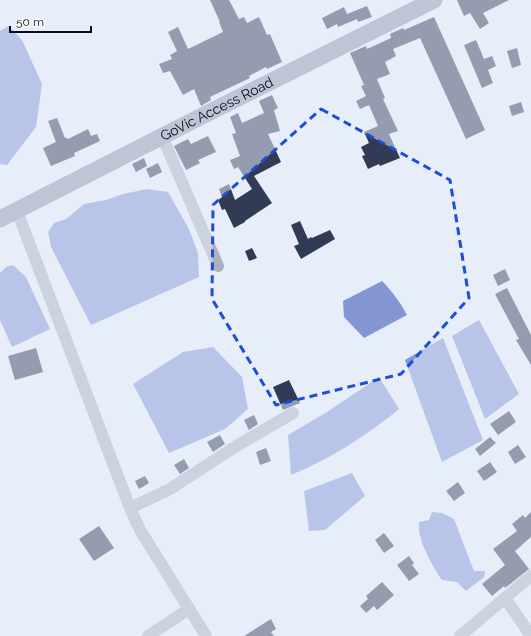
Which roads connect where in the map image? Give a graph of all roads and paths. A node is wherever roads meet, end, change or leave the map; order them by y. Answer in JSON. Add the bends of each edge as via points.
{"nodes":[{"id":1,"x":434,"y":0,"type":"edge"},
{"id":2,"x":413,"y":5,"type":"edge"},
{"id":3,"x":162,"y":136,"type":"junction"},
{"id":4,"x":17,"y":211,"type":"junction"},
{"id":5,"x":0,"y":219,"type":"edge"},
{"id":6,"x":218,"y":266,"type":"dead end"},
{"id":7,"x":293,"y":413,"type":"dead end"},
{"id":8,"x":130,"y":508,"type":"junction"},
{"id":9,"x":531,"y":576,"type":"edge"},
{"id":10,"x":505,"y":598,"type":"junction"},
{"id":11,"x":189,"y":609,"type":"junction"},
{"id":12,"x":148,"y":636,"type":"edge"},
{"id":13,"x":206,"y":636,"type":"edge"},
{"id":14,"x":460,"y":636,"type":"edge"},
{"id":15,"x":531,"y":636,"type":"edge"}],
"edges":[{"from":1,"to":2,"type":"main road","name":"GoVic Access Road"},
{"from":2,"to":3,"type":"main road","name":"GoVic Access Road"},
{"from":3,"to":4,"type":"main road","name":"GoVic Access Road"},
{"from":3,"to":6,"type":"street"},
{"from":4,"to":5,"type":"main road","name":"GoVic Access Road"},
{"from":4,"to":8,"type":"street"},
{"from":7,"to":8,"type":"street","via":[[170,489]]},
{"from":8,"to":11,"type":"street","via":[[140,530]]},
{"from":9,"to":10,"type":"street"},
{"from":10,"to":14,"type":"street"},
{"from":10,"to":15,"type":"street"},
{"from":11,"to":12,"type":"street"},
{"from":11,"to":13,"type":"street"}]}
